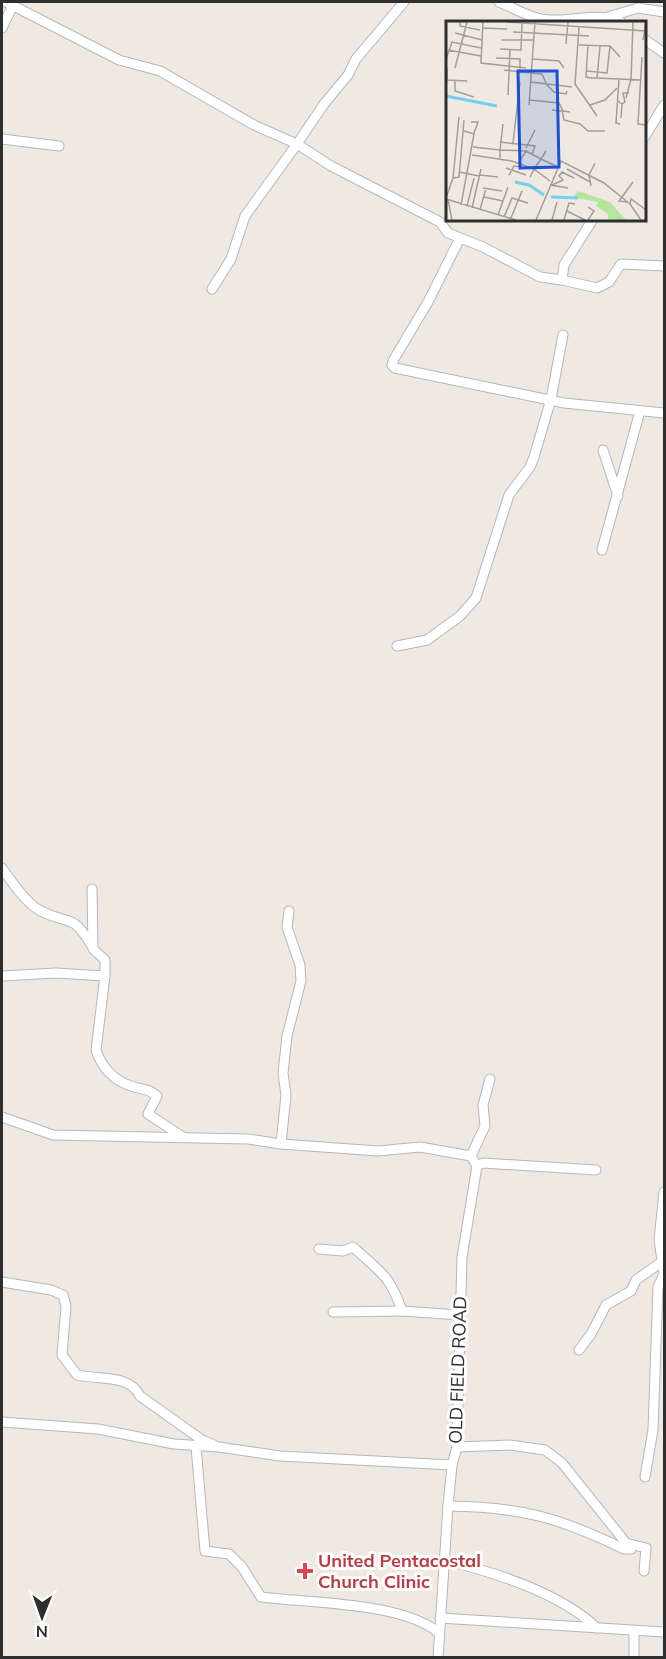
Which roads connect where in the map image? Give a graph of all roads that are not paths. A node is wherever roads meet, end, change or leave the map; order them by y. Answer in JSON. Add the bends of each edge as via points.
{"nodes":[{"id":1,"x":404,"y":2,"type":"edge"},
{"id":2,"x":499,"y":2,"type":"edge"},
{"id":3,"x":8,"y":3,"type":"edge"},
{"id":4,"x":638,"y":5,"type":"edge"},
{"id":5,"x":2,"y":9,"type":"edge"},
{"id":6,"x":664,"y":12,"type":"edge"},
{"id":7,"x":608,"y":17,"type":"junction"},
{"id":8,"x":618,"y":21,"type":"edge"},
{"id":9,"x":2,"y":28,"type":"edge"},
{"id":10,"x":645,"y":40,"type":"edge"},
{"id":11,"x":664,"y":53,"type":"edge"},
{"id":12,"x":664,"y":105,"type":"edge"},
{"id":13,"x":645,"y":136,"type":"edge"},
{"id":14,"x":2,"y":139,"type":"edge"},
{"id":15,"x":297,"y":144,"type":"junction"},
{"id":16,"x":59,"y":146,"type":"dead end"},
{"id":17,"x":592,"y":220,"type":"edge"},
{"id":18,"x":460,"y":238,"type":"junction"},
{"id":19,"x":664,"y":266,"type":"edge"},
{"id":20,"x":562,"y":280,"type":"junction"},
{"id":21,"x":212,"y":289,"type":"dead end"},
{"id":22,"x":563,"y":335,"type":"dead end"},
{"id":23,"x":551,"y":399,"type":"junction"},
{"id":24,"x":640,"y":411,"type":"junction"},
{"id":25,"x":664,"y":413,"type":"edge"},
{"id":26,"x":603,"y":450,"type":"dead end"},
{"id":27,"x":618,"y":495,"type":"junction"},
{"id":28,"x":602,"y":550,"type":"dead end"},
{"id":29,"x":398,"y":646,"type":"dead end"},
{"id":30,"x":2,"y":868,"type":"edge"},
{"id":31,"x":92,"y":889,"type":"dead end"},
{"id":32,"x":289,"y":911,"type":"dead end"},
{"id":33,"x":93,"y":949,"type":"junction"},
{"id":34,"x":2,"y":976,"type":"edge"},
{"id":35,"x":105,"y":976,"type":"junction"},
{"id":36,"x":490,"y":1079,"type":"dead end"},
{"id":37,"x":2,"y":1117,"type":"edge"},
{"id":38,"x":183,"y":1137,"type":"junction"},
{"id":39,"x":281,"y":1144,"type":"junction"},
{"id":40,"x":471,"y":1156,"type":"junction"},
{"id":41,"x":477,"y":1166,"type":"junction"},
{"id":42,"x":596,"y":1170,"type":"dead end"},
{"id":43,"x":664,"y":1192,"type":"edge"},
{"id":44,"x":319,"y":1249,"type":"dead end"},
{"id":45,"x":663,"y":1262,"type":"junction"},
{"id":46,"x":2,"y":1282,"type":"edge"},
{"id":47,"x":402,"y":1311,"type":"junction"},
{"id":48,"x":333,"y":1312,"type":"dead end"},
{"id":49,"x":459,"y":1315,"type":"junction"},
{"id":50,"x":579,"y":1350,"type":"dead end"},
{"id":51,"x":2,"y":1422,"type":"edge"},
{"id":52,"x":219,"y":1446,"type":"junction"},
{"id":53,"x":196,"y":1447,"type":"junction"},
{"id":54,"x":457,"y":1447,"type":"junction"},
{"id":55,"x":452,"y":1465,"type":"junction"},
{"id":56,"x":645,"y":1476,"type":"dead end"},
{"id":57,"x":448,"y":1506,"type":"junction"},
{"id":58,"x":646,"y":1548,"type":"junction"},
{"id":59,"x":444,"y":1560,"type":"junction"},
{"id":60,"x":644,"y":1571,"type":"dead end"},
{"id":61,"x":440,"y":1618,"type":"junction"},
{"id":62,"x":597,"y":1628,"type":"junction"},
{"id":63,"x":634,"y":1630,"type":"junction"},
{"id":64,"x":664,"y":1632,"type":"edge"},
{"id":65,"x":439,"y":1634,"type":"junction"},
{"id":66,"x":438,"y":1658,"type":"edge"},
{"id":67,"x":634,"y":1658,"type":"edge"}],
"edges":[{"from":1,"to":15,"type":"street","via":[[356,60]]},
{"from":2,"to":7,"type":"street","via":[[536,18]]},
{"from":3,"to":5,"type":"street"},
{"from":3,"to":9,"type":"street"},
{"from":3,"to":15,"type":"street","via":[[119,60],[160,71],[254,125]]},
{"from":4,"to":6,"type":"street"},
{"from":4,"to":7,"type":"street"},
{"from":7,"to":8,"type":"street"},
{"from":10,"to":11,"type":"street"},
{"from":12,"to":13,"type":"street"},
{"from":14,"to":16,"type":"street"},
{"from":15,"to":18,"type":"street","via":[[331,166],[440,222],[448,233]]},
{"from":15,"to":21,"type":"street","via":[[245,216],[231,259]]},
{"from":17,"to":20,"type":"street","via":[[564,265]]},
{"from":18,"to":20,"type":"street","via":[[540,277]]},
{"from":18,"to":23,"type":"street","via":[[392,365],[395,369]]},
{"from":19,"to":20,"type":"street","via":[[621,264],[609,282],[597,288]]},
{"from":22,"to":23,"type":"street"},
{"from":23,"to":24,"type":"street"},
{"from":23,"to":29,"type":"street","via":[[530,467],[509,495],[476,598],[460,616],[427,640]]},
{"from":24,"to":25,"type":"street"},
{"from":24,"to":27,"type":"street"},
{"from":26,"to":27,"type":"street"},
{"from":27,"to":28,"type":"street"},
{"from":30,"to":33,"type":"street","via":[[37,910],[71,920]]},
{"from":31,"to":33,"type":"street"},
{"from":32,"to":39,"type":"street","via":[[287,927],[300,965],[301,981],[287,1036]]},
{"from":33,"to":35,"type":"street","via":[[105,960]]},
{"from":34,"to":35,"type":"street"},
{"from":35,"to":38,"type":"street","via":[[96,1050],[100,1061],[116,1079],[151,1090],[157,1096],[148,1114]]},
{"from":36,"to":40,"type":"street","via":[[483,1105],[485,1126]]},
{"from":37,"to":38,"type":"street","via":[[53,1135]]},
{"from":38,"to":39,"type":"street"},
{"from":39,"to":40,"type":"street","via":[[378,1151],[420,1147]]},
{"from":40,"to":41,"type":"street"},
{"from":41,"to":42,"type":"street","via":[[483,1163]]},
{"from":41,"to":49,"type":"street","name":"OLD FIELD ROAD","via":[[462,1257]]},
{"from":43,"to":45,"type":"street","via":[[659,1240]]},
{"from":44,"to":47,"type":"street","via":[[343,1251],[353,1247],[382,1271],[393,1286]]},
{"from":45,"to":50,"type":"street","via":[[636,1280],[631,1291],[606,1305]]},
{"from":45,"to":56,"type":"street","via":[[664,1274],[658,1287],[653,1430]]},
{"from":46,"to":52,"type":"street","via":[[63,1295],[66,1306],[62,1355],[77,1375],[127,1381],[140,1396],[202,1440]]},
{"from":47,"to":48,"type":"street"},
{"from":47,"to":49,"type":"street"},
{"from":49,"to":54,"type":"street","name":"OLD FIELD ROAD"},
{"from":51,"to":53,"type":"street","via":[[98,1429]]},
{"from":52,"to":53,"type":"street"},
{"from":52,"to":55,"type":"street","via":[[280,1456]]},
{"from":53,"to":65,"type":"street","via":[[205,1551],[229,1554],[261,1597],[407,1617],[427,1623]]},
{"from":54,"to":55,"type":"street","name":"OLD FIELD ROAD"},
{"from":54,"to":58,"type":"street","via":[[510,1445],[545,1450],[562,1463],[626,1543]]},
{"from":55,"to":57,"type":"street","name":"OLD FIELD ROAD"},
{"from":57,"to":58,"type":"street","via":[[530,1512],[570,1523],[624,1549]]},
{"from":57,"to":59,"type":"street","name":"OLD FIELD ROAD"},
{"from":58,"to":60,"type":"street"},
{"from":59,"to":61,"type":"street","name":"OLD FIELD ROAD"},
{"from":59,"to":62,"type":"street","via":[[550,1596]]},
{"from":61,"to":62,"type":"street"},
{"from":61,"to":65,"type":"street","name":"OLD FIELD ROAD"},
{"from":62,"to":63,"type":"street"},
{"from":63,"to":64,"type":"street"},
{"from":63,"to":67,"type":"street"},
{"from":65,"to":66,"type":"street","name":"OLD FIELD ROAD"}]}
